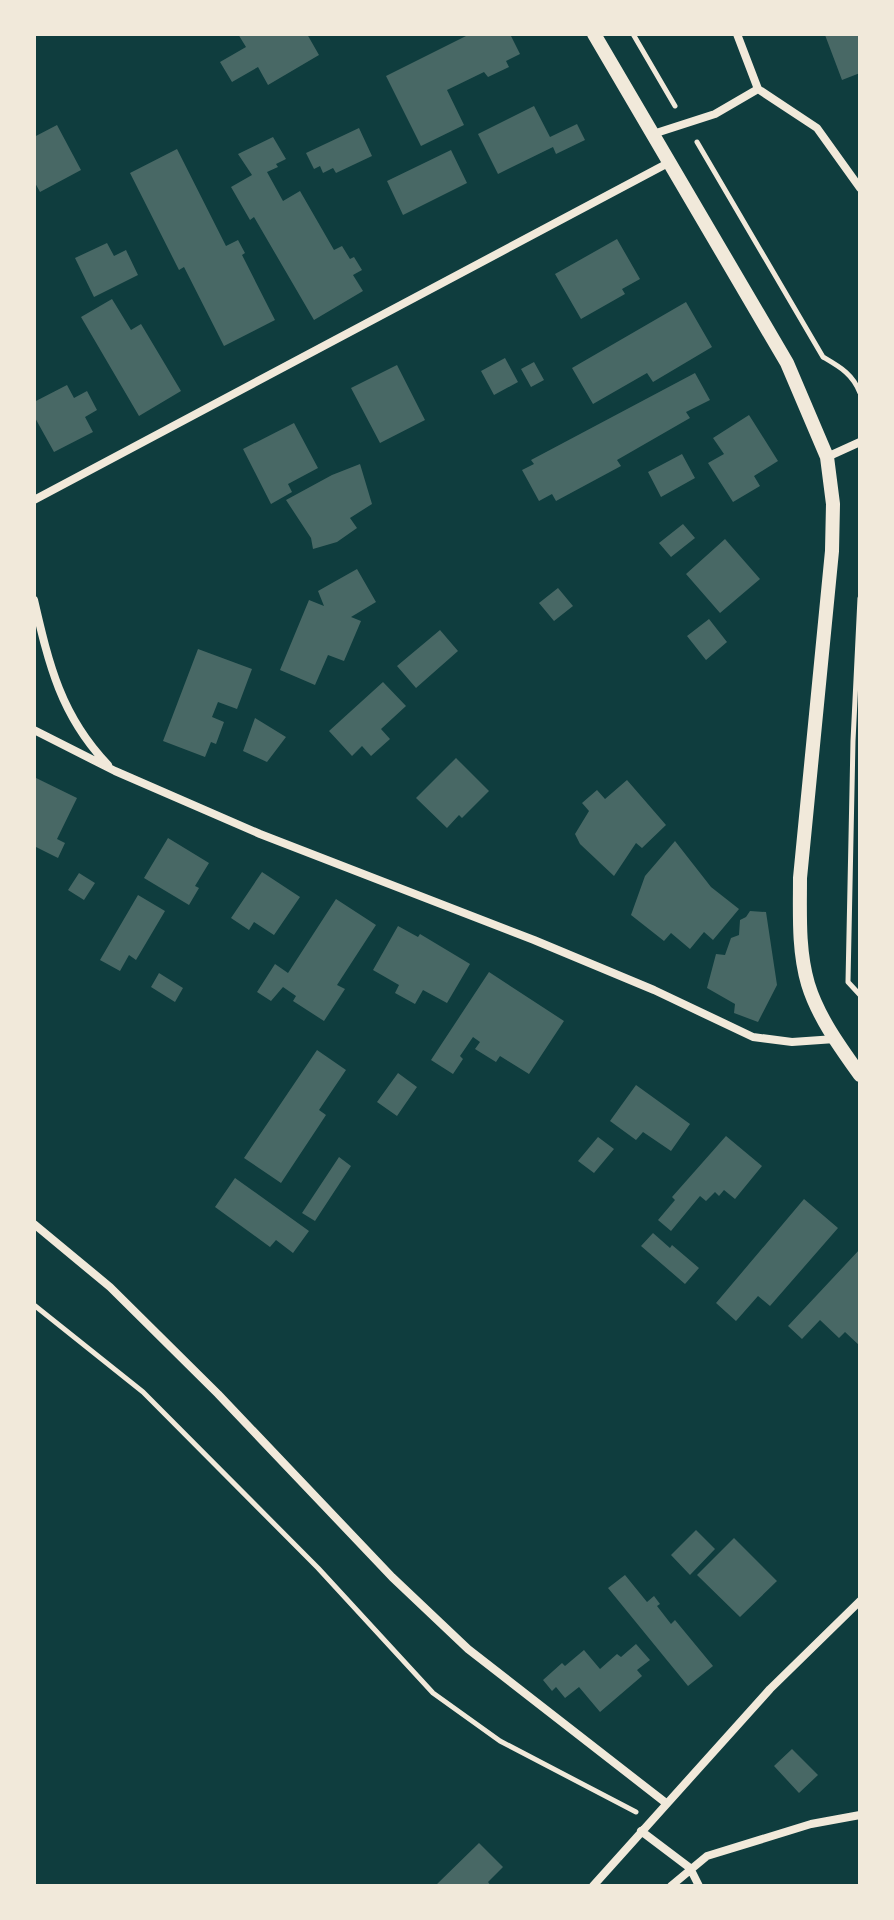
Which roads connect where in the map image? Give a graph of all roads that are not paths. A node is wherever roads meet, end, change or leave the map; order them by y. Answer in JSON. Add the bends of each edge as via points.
{"nodes":[{"id":1,"x":594,"y":34,"type":"edge"},
{"id":2,"x":737,"y":34,"type":"edge"},
{"id":3,"x":758,"y":89,"type":"junction"},
{"id":4,"x":653,"y":134,"type":"junction"},
{"id":5,"x":670,"y":162,"type":"junction"},
{"id":6,"x":860,"y":188,"type":"edge"},
{"id":7,"x":860,"y":442,"type":"edge"},
{"id":8,"x":827,"y":457,"type":"junction"},
{"id":9,"x":34,"y":500,"type":"edge"},
{"id":10,"x":34,"y":600,"type":"edge"},
{"id":11,"x":34,"y":730,"type":"edge"},
{"id":12,"x":115,"y":771,"type":"junction"},
{"id":13,"x":835,"y":1039,"type":"junction"},
{"id":14,"x":860,"y":1075,"type":"edge"},
{"id":15,"x":34,"y":1224,"type":"edge"},
{"id":16,"x":860,"y":1601,"type":"edge"},
{"id":17,"x":666,"y":1803,"type":"junction"},
{"id":18,"x":860,"y":1815,"type":"edge"},
{"id":19,"x":641,"y":1831,"type":"junction"},
{"id":20,"x":690,"y":1868,"type":"junction"},
{"id":21,"x":593,"y":1886,"type":"edge"},
{"id":22,"x":671,"y":1886,"type":"edge"},
{"id":23,"x":699,"y":1886,"type":"edge"}],
"edges":[{"from":1,"to":4,"type":"street"},
{"from":2,"to":3,"type":"street"},
{"from":3,"to":4,"type":"street","via":[[715,114]]},
{"from":3,"to":6,"type":"street","via":[[817,128]]},
{"from":4,"to":5,"type":"street"},
{"from":5,"to":8,"type":"street","via":[[787,363]]},
{"from":5,"to":9,"type":"street"},
{"from":7,"to":8,"type":"street"},
{"from":8,"to":13,"type":"street","via":[[832,551],[800,878],[800,929],[807,982]]},
{"from":10,"to":12,"type":"street","via":[[58,691],[87,743]]},
{"from":11,"to":12,"type":"street"},
{"from":12,"to":13,"type":"street","via":[[640,984],[753,1037],[792,1042]]},
{"from":13,"to":14,"type":"street"},
{"from":15,"to":17,"type":"street","via":[[110,1287],[468,1649]]},
{"from":16,"to":17,"type":"street"},
{"from":17,"to":19,"type":"street"},
{"from":18,"to":20,"type":"street","via":[[747,1842]]},
{"from":19,"to":20,"type":"street"},
{"from":19,"to":21,"type":"street"},
{"from":20,"to":22,"type":"street"},
{"from":20,"to":23,"type":"street"}]}
